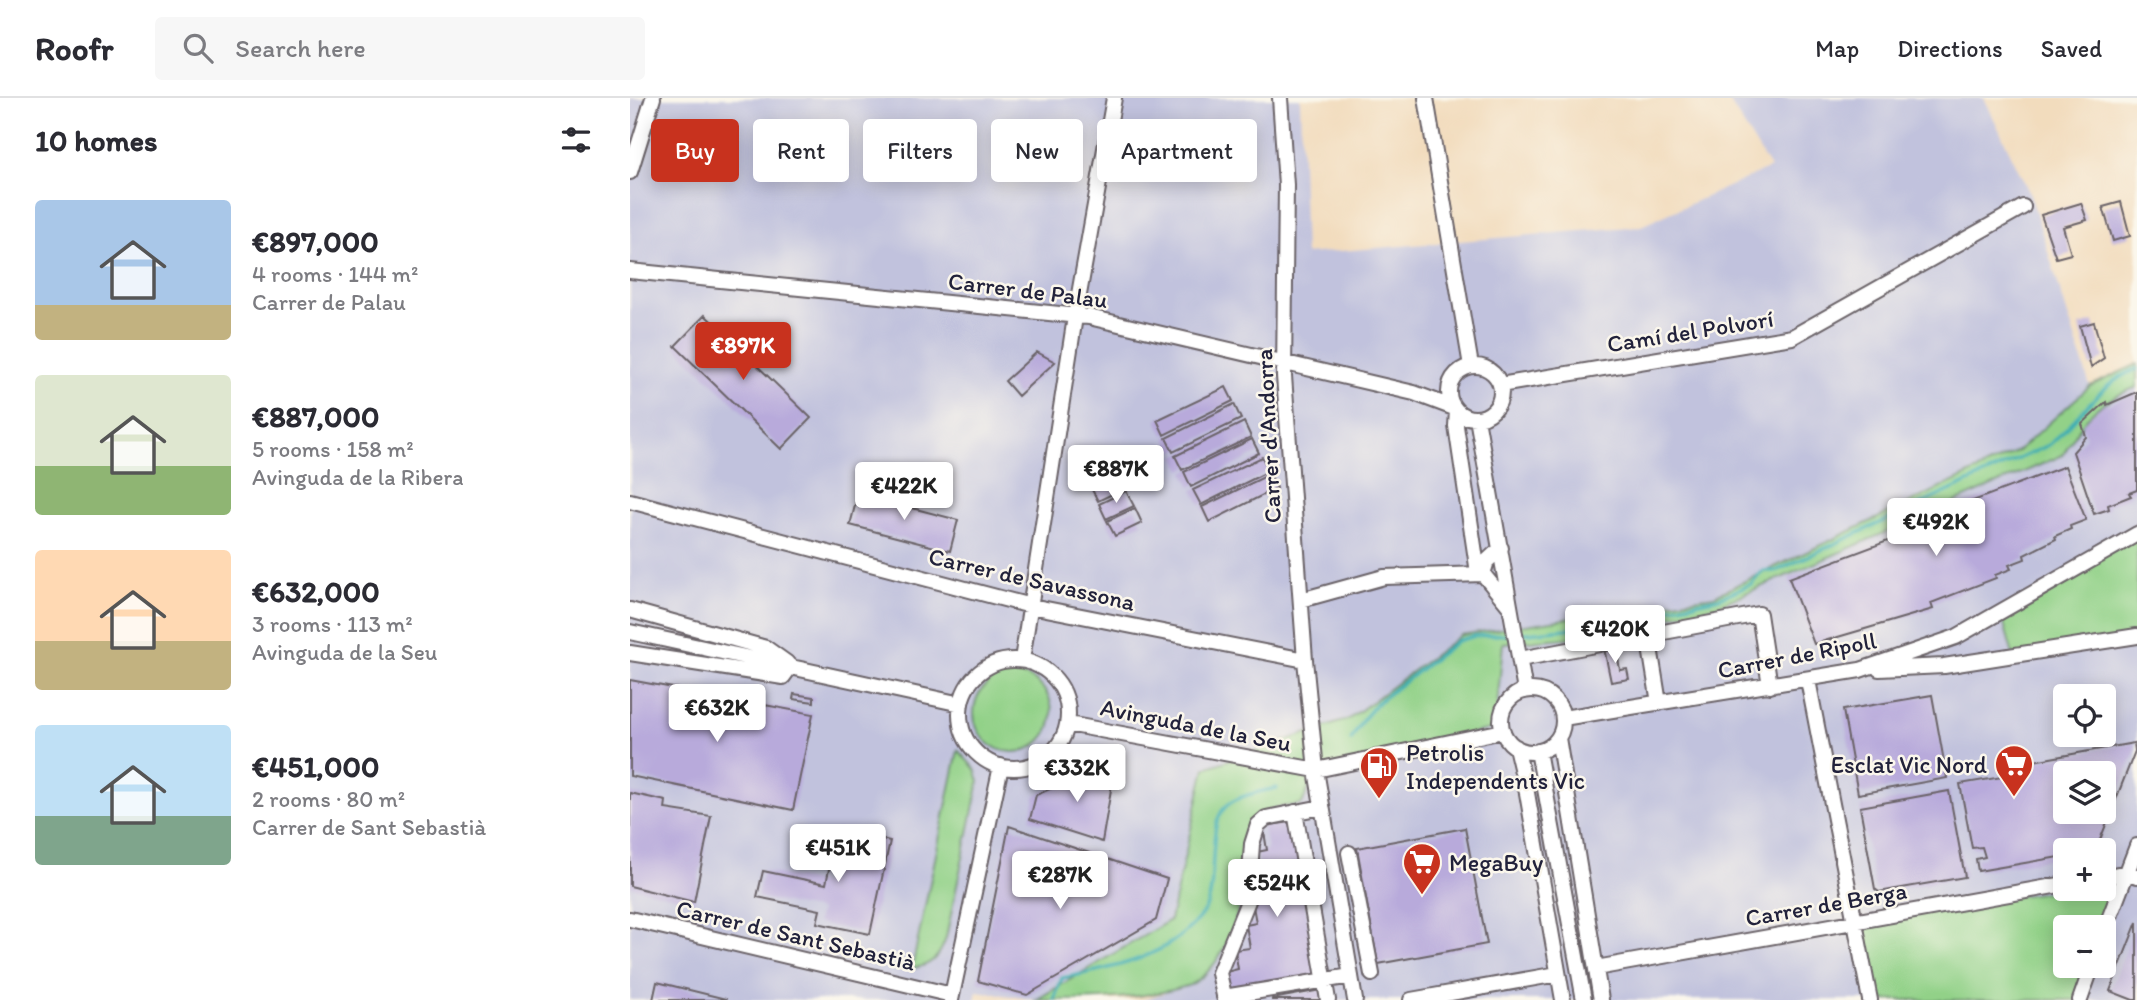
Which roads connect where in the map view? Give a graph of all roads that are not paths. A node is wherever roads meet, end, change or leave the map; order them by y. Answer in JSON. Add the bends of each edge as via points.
{"nodes":[{"id":1,"x":653,"y":98,"type":"edge"},
{"id":2,"x":1114,"y":98,"type":"edge"},
{"id":3,"x":1280,"y":98,"type":"edge"},
{"id":4,"x":1426,"y":98,"type":"edge"},
{"id":5,"x":630,"y":172,"type":"edge"},
{"id":6,"x":2023,"y":207,"type":"dead end"},
{"id":7,"x":630,"y":271,"type":"edge"},
{"id":8,"x":1075,"y":317,"type":"junction"},
{"id":9,"x":1284,"y":362,"type":"junction"},
{"id":10,"x":1471,"y":366,"type":"junction"},
{"id":11,"x":1500,"y":385,"type":"junction"},
{"id":12,"x":1448,"y":388,"type":"junction"},
{"id":13,"x":1414,"y":393,"type":"junction"},
{"id":14,"x":1455,"y":410,"type":"junction"},
{"id":15,"x":1477,"y":418,"type":"junction"},
{"id":16,"x":630,"y":501,"type":"edge"},
{"id":17,"x":2137,"y":534,"type":"edge"},
{"id":18,"x":1501,"y":548,"type":"junction"},
{"id":19,"x":1481,"y":573,"type":"junction"},
{"id":20,"x":1301,"y":600,"type":"junction"},
{"id":21,"x":1031,"y":606,"type":"junction"},
{"id":22,"x":630,"y":610,"type":"edge"},
{"id":23,"x":1513,"y":610,"type":"junction"},
{"id":24,"x":630,"y":632,"type":"edge"},
{"id":25,"x":1647,"y":635,"type":"junction"},
{"id":26,"x":2137,"y":636,"type":"edge"},
{"id":27,"x":630,"y":653,"type":"edge"},
{"id":28,"x":1520,"y":659,"type":"junction"},
{"id":29,"x":1022,"y":660,"type":"junction"},
{"id":30,"x":1305,"y":660,"type":"junction"},
{"id":31,"x":791,"y":666,"type":"junction"},
{"id":32,"x":1860,"y":670,"type":"junction"},
{"id":33,"x":1808,"y":680,"type":"junction"},
{"id":34,"x":1770,"y":686,"type":"junction"},
{"id":35,"x":1525,"y":691,"type":"junction"},
{"id":36,"x":1659,"y":703,"type":"junction"},
{"id":37,"x":961,"y":704,"type":"junction"},
{"id":38,"x":1563,"y":718,"type":"junction"},
{"id":39,"x":1068,"y":724,"type":"junction"},
{"id":40,"x":1503,"y":731,"type":"junction"},
{"id":41,"x":1558,"y":738,"type":"junction"},
{"id":42,"x":1516,"y":747,"type":"junction"},
{"id":43,"x":1538,"y":751,"type":"junction"},
{"id":44,"x":1001,"y":766,"type":"junction"},
{"id":45,"x":1316,"y":770,"type":"junction"},
{"id":46,"x":1322,"y":807,"type":"junction"},
{"id":47,"x":1295,"y":812,"type":"junction"},
{"id":48,"x":2137,"y":846,"type":"edge"},
{"id":49,"x":1349,"y":853,"type":"dead end"},
{"id":50,"x":2132,"y":874,"type":"edge"},
{"id":51,"x":2053,"y":886,"type":"edge"},
{"id":52,"x":2112,"y":915,"type":"edge"},
{"id":53,"x":630,"y":919,"type":"edge"},
{"id":54,"x":1857,"y":921,"type":"junction"},
{"id":55,"x":1595,"y":968,"type":"junction"},
{"id":56,"x":1372,"y":974,"type":"dead end"},
{"id":57,"x":1558,"y":974,"type":"junction"},
{"id":58,"x":1351,"y":976,"type":"junction"},
{"id":59,"x":2088,"y":978,"type":"edge"},
{"id":60,"x":1324,"y":979,"type":"junction"},
{"id":61,"x":951,"y":997,"type":"edge"},
{"id":62,"x":1224,"y":999,"type":"edge"},
{"id":63,"x":1328,"y":1000,"type":"edge"},
{"id":64,"x":1354,"y":1000,"type":"edge"},
{"id":65,"x":1412,"y":1000,"type":"edge"},
{"id":66,"x":1563,"y":1000,"type":"edge"},
{"id":67,"x":1584,"y":1000,"type":"edge"},
{"id":68,"x":1601,"y":1000,"type":"edge"},
{"id":69,"x":1870,"y":1000,"type":"edge"},
{"id":70,"x":2080,"y":1000,"type":"edge"}],
"edges":[{"from":1,"to":5,"type":"street"},
{"from":2,"to":8,"type":"street"},
{"from":3,"to":9,"type":"street","name":"Carrer d'Andorra","via":[[1286,185]]},
{"from":4,"to":10,"type":"street"},
{"from":6,"to":11,"type":"street","name":"Camí del Polvorí","via":[[1792,337]]},
{"from":7,"to":8,"type":"street","name":"Carrer de Palau"},
{"from":8,"to":9,"type":"street","name":"Carrer de Palau"},
{"from":8,"to":21,"type":"street"},
{"from":9,"to":13,"type":"street","name":"Carrer de Palau"},
{"from":9,"to":20,"type":"street","name":"Carrer d'Andorra"},
{"from":10,"to":11,"type":"street","via":[[1489,370]]},
{"from":10,"to":12,"type":"street","via":[[1455,375]]},
{"from":11,"to":15,"type":"street","via":[[1493,411]]},
{"from":12,"to":13,"type":"street","name":"Carrer de Palau"},
{"from":12,"to":14,"type":"street"},
{"from":13,"to":14,"type":"street","name":"Carrer de Palau"},
{"from":14,"to":15,"type":"street"},
{"from":14,"to":19,"type":"street"},
{"from":15,"to":18,"type":"street"},
{"from":16,"to":21,"type":"street","name":"Carrer de Savassona"},
{"from":17,"to":32,"type":"street","name":"Carrer de Ripoll","via":[[1956,637]]},
{"from":18,"to":19,"type":"street"},
{"from":18,"to":23,"type":"street"},
{"from":19,"to":20,"type":"street","via":[[1384,577]]},
{"from":19,"to":23,"type":"street"},
{"from":20,"to":30,"type":"street","name":"Carrer d'Andorra"},
{"from":21,"to":29,"type":"street"},
{"from":21,"to":30,"type":"street","name":"Carrer de Savassona"},
{"from":22,"to":31,"type":"street","via":[[766,648]]},
{"from":23,"to":28,"type":"street"},
{"from":24,"to":31,"type":"street"},
{"from":25,"to":28,"type":"street"},
{"from":25,"to":34,"type":"street","via":[[1759,614]]},
{"from":25,"to":36,"type":"street"},
{"from":26,"to":32,"type":"street","via":[[1944,666]]},
{"from":27,"to":31,"type":"street","via":[[783,677]]},
{"from":28,"to":35,"type":"street"},
{"from":29,"to":37,"type":"street","via":[[1005,660],[985,668],[969,683]]},
{"from":29,"to":39,"type":"street","via":[[1046,670],[1060,684],[1068,704]]},
{"from":30,"to":45,"type":"street","name":"Carrer d'Andorra"},
{"from":31,"to":37,"type":"street"},
{"from":32,"to":33,"type":"street","name":"Carrer de Ripoll"},
{"from":33,"to":34,"type":"street","name":"Carrer de Ripoll"},
{"from":33,"to":54,"type":"street"},
{"from":34,"to":36,"type":"street","name":"Carrer de Ripoll"},
{"from":35,"to":38,"type":"street","via":[[1548,695]]},
{"from":35,"to":40,"type":"street","via":[[1505,706]]},
{"from":36,"to":38,"type":"street","name":"Carrer de Ripoll"},
{"from":37,"to":44,"type":"street","via":[[961,724],[969,744],[983,758]]},
{"from":38,"to":41,"type":"street"},
{"from":39,"to":44,"type":"street","via":[[1051,754],[1037,763],[1020,768]]},
{"from":39,"to":45,"type":"street","name":"Avinguda de la Seu"},
{"from":40,"to":42,"type":"street"},
{"from":40,"to":45,"type":"street"},
{"from":41,"to":43,"type":"street"},
{"from":41,"to":55,"type":"street"},
{"from":42,"to":43,"type":"street"},
{"from":42,"to":57,"type":"street"},
{"from":43,"to":67,"type":"street"},
{"from":44,"to":61,"type":"street"},
{"from":45,"to":46,"type":"street","name":"Carrer d'Andorra"},
{"from":46,"to":47,"type":"street"},
{"from":46,"to":58,"type":"street","name":"Carrer d'Andorra"},
{"from":47,"to":60,"type":"street"},
{"from":47,"to":62,"type":"street","via":[[1266,818],[1258,825],[1248,901],[1219,973]]},
{"from":48,"to":50,"type":"street"},
{"from":49,"to":56,"type":"street"},
{"from":50,"to":52,"type":"street"},
{"from":51,"to":54,"type":"street","name":"Carrer de Berga"},
{"from":53,"to":61,"type":"street","name":"Carrer de Sant Sebastià"},
{"from":54,"to":55,"type":"street","name":"Carrer de Berga"},
{"from":54,"to":69,"type":"street"},
{"from":55,"to":68,"type":"street"},
{"from":57,"to":65,"type":"street"},
{"from":57,"to":66,"type":"street"},
{"from":58,"to":60,"type":"street"},
{"from":58,"to":64,"type":"street","name":"Carrer d'Andorra"},
{"from":59,"to":70,"type":"street"},
{"from":60,"to":62,"type":"street"},
{"from":60,"to":63,"type":"street"}]}
